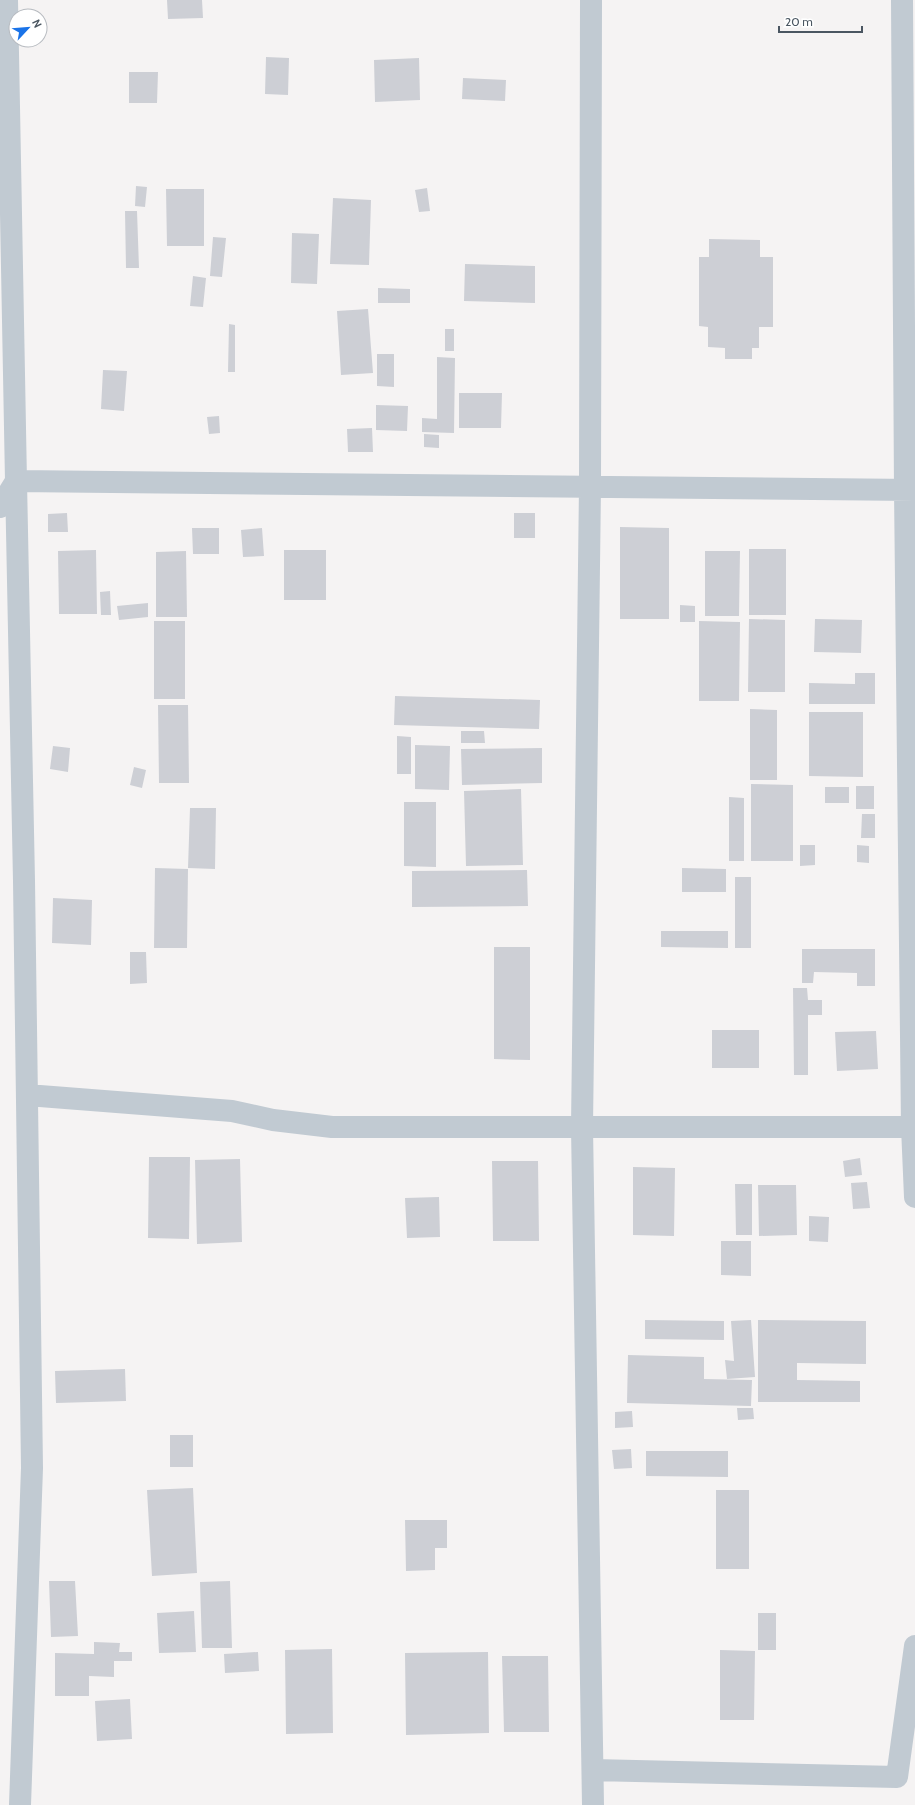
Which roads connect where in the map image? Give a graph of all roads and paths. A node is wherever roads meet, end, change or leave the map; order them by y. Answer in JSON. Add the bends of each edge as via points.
{"nodes":[{"id":1,"x":7,"y":0,"type":"edge"},
{"id":2,"x":591,"y":0,"type":"edge"},
{"id":3,"x":902,"y":0,"type":"edge"},
{"id":4,"x":5,"y":137,"type":"edge"},
{"id":5,"x":16,"y":481,"type":"junction"},
{"id":6,"x":590,"y":486,"type":"junction"},
{"id":7,"x":910,"y":490,"type":"edge"},
{"id":8,"x":0,"y":507,"type":"edge"},
{"id":9,"x":27,"y":1095,"type":"junction"},
{"id":10,"x":582,"y":1127,"type":"junction"},
{"id":11,"x":914,"y":1127,"type":"edge"},
{"id":12,"x":915,"y":1197,"type":"edge"},
{"id":13,"x":915,"y":1646,"type":"edge"},
{"id":14,"x":593,"y":1770,"type":"junction"},
{"id":15,"x":906,"y":1777,"type":"edge"},
{"id":16,"x":20,"y":1805,"type":"edge"},
{"id":17,"x":593,"y":1805,"type":"edge"}],
"edges":[{"from":1,"to":4,"type":"street"},
{"from":2,"to":6,"type":"street"},
{"from":3,"to":7,"type":"street"},
{"from":4,"to":5,"type":"street"},
{"from":5,"to":6,"type":"street"},
{"from":5,"to":8,"type":"street"},
{"from":5,"to":9,"type":"street"},
{"from":6,"to":7,"type":"street"},
{"from":6,"to":10,"type":"street"},
{"from":7,"to":11,"type":"street"},
{"from":9,"to":10,"type":"street","via":[[232,1111],[273,1120],[332,1127]]},
{"from":9,"to":16,"type":"street","via":[[32,1468]]},
{"from":10,"to":11,"type":"street"},
{"from":10,"to":14,"type":"street"},
{"from":11,"to":12,"type":"street"},
{"from":13,"to":15,"type":"street"},
{"from":14,"to":15,"type":"street"},
{"from":14,"to":17,"type":"street"}]}
